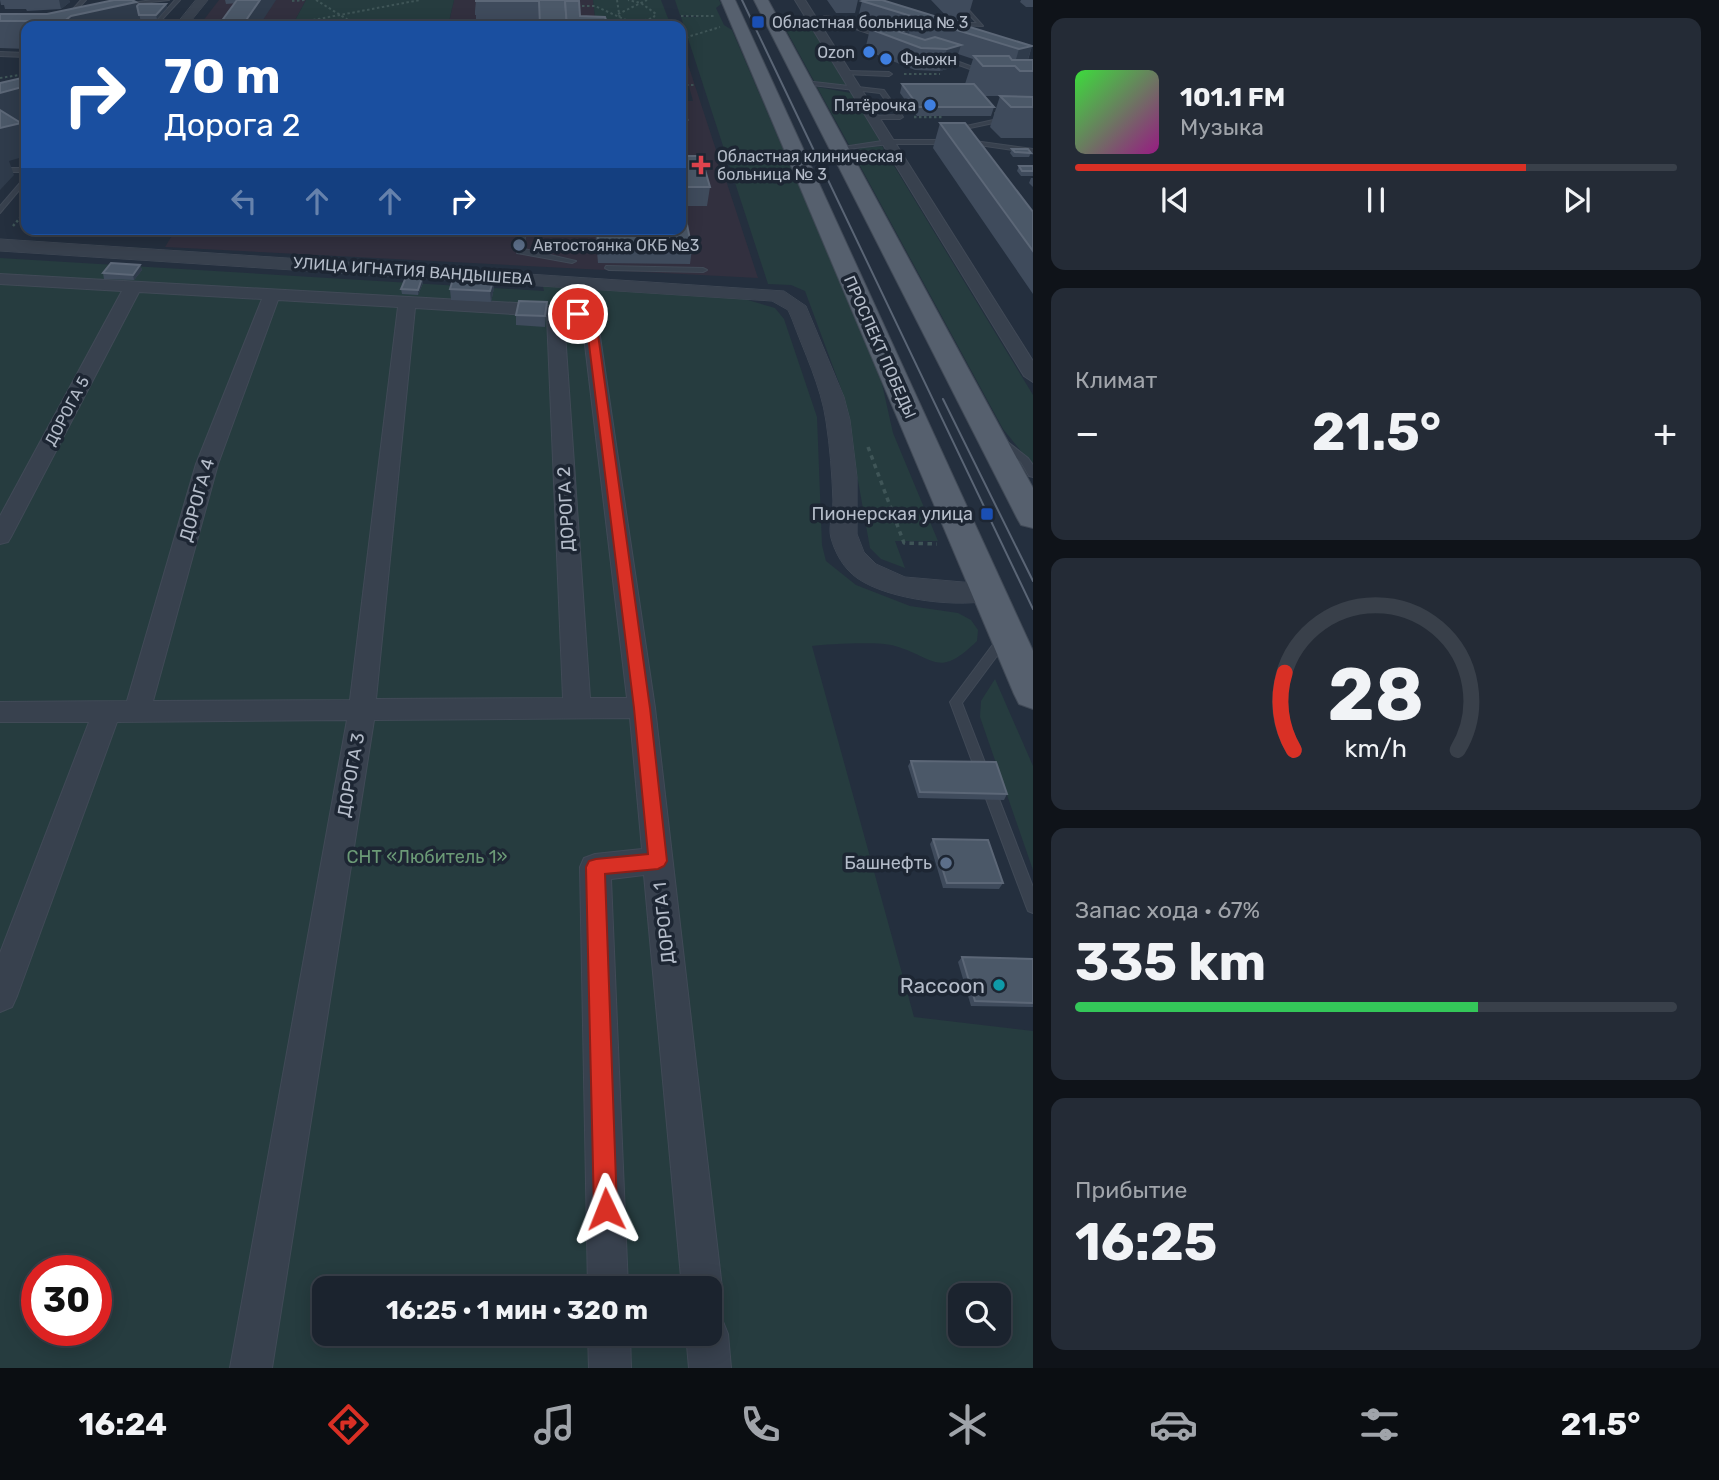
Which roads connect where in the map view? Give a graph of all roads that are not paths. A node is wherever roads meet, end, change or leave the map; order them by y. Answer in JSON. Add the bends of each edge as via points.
{"nodes":[{"id":1,"x":84,"y":0,"type":"edge"},
{"id":2,"x":127,"y":0,"type":"edge"},
{"id":3,"x":167,"y":0,"type":"edge"},
{"id":4,"x":178,"y":0,"type":"edge"},
{"id":5,"x":761,"y":0,"type":"edge"},
{"id":6,"x":800,"y":0,"type":"edge"},
{"id":7,"x":957,"y":0,"type":"edge"},
{"id":8,"x":197,"y":1,"type":"edge"},
{"id":9,"x":134,"y":3,"type":"junction"},
{"id":10,"x":128,"y":10,"type":"dead end"},
{"id":11,"x":722,"y":14,"type":"edge"},
{"id":12,"x":55,"y":17,"type":"edge"},
{"id":13,"x":818,"y":17,"type":"junction"},
{"id":14,"x":851,"y":17,"type":"dead end"},
{"id":15,"x":159,"y":21,"type":"edge"},
{"id":16,"x":183,"y":21,"type":"edge"},
{"id":17,"x":957,"y":24,"type":"edge"},
{"id":18,"x":893,"y":41,"type":"edge"},
{"id":19,"x":0,"y":54,"type":"edge"},
{"id":20,"x":21,"y":55,"type":"edge"},
{"id":21,"x":935,"y":55,"type":"edge"},
{"id":22,"x":846,"y":73,"type":"junction"},
{"id":23,"x":889,"y":74,"type":"road end"},
{"id":24,"x":990,"y":75,"type":"edge"},
{"id":25,"x":805,"y":83,"type":"junction"},
{"id":26,"x":856,"y":90,"type":"junction"},
{"id":27,"x":1005,"y":108,"type":"edge"},
{"id":28,"x":873,"y":118,"type":"junction"},
{"id":29,"x":1001,"y":120,"type":"junction"},
{"id":30,"x":1010,"y":121,"type":"edge"},
{"id":31,"x":21,"y":124,"type":"edge"},
{"id":32,"x":21,"y":136,"type":"edge"},
{"id":33,"x":889,"y":142,"type":"junction"},
{"id":34,"x":944,"y":142,"type":"junction"},
{"id":35,"x":966,"y":142,"type":"junction"},
{"id":36,"x":839,"y":148,"type":"junction"},
{"id":37,"x":1033,"y":151,"type":"edge"},
{"id":38,"x":975,"y":153,"type":"edge"},
{"id":39,"x":0,"y":170,"type":"edge"},
{"id":40,"x":21,"y":170,"type":"edge"},
{"id":41,"x":21,"y":184,"type":"edge"},
{"id":42,"x":0,"y":211,"type":"edge"},
{"id":43,"x":521,"y":236,"type":"dead end"},
{"id":44,"x":9,"y":238,"type":"edge"},
{"id":45,"x":572,"y":261,"type":"dead end"},
{"id":46,"x":609,"y":268,"type":"edge"},
{"id":47,"x":704,"y":270,"type":"dead end"},
{"id":48,"x":2,"y":283,"type":"edge"},
{"id":49,"x":134,"y":285,"type":"junction"},
{"id":50,"x":272,"y":294,"type":"junction"},
{"id":51,"x":407,"y":303,"type":"junction"},
{"id":52,"x":566,"y":312,"type":"junction"},
{"id":53,"x":1026,"y":355,"type":"edge"},
{"id":54,"x":1033,"y":376,"type":"edge"},
{"id":55,"x":986,"y":427,"type":"junction"},
{"id":56,"x":1033,"y":474,"type":"edge"},
{"id":57,"x":1033,"y":517,"type":"edge"},
{"id":58,"x":0,"y":537,"type":"edge"},
{"id":59,"x":987,"y":592,"type":"junction"},
{"id":60,"x":1006,"y":635,"type":"junction"},
{"id":61,"x":1033,"y":694,"type":"edge"},
{"id":62,"x":577,"y":707,"type":"junction"},
{"id":63,"x":642,"y":708,"type":"junction"},
{"id":64,"x":362,"y":709,"type":"junction"},
{"id":65,"x":107,"y":711,"type":"junction"},
{"id":66,"x":137,"y":711,"type":"junction"},
{"id":67,"x":0,"y":712,"type":"edge"},
{"id":68,"x":658,"y":861,"type":"junction"},
{"id":69,"x":1033,"y":906,"type":"edge"},
{"id":70,"x":0,"y":996,"type":"edge"},
{"id":71,"x":608,"y":1276,"type":"edge"},
{"id":72,"x":701,"y":1276,"type":"edge"},
{"id":73,"x":609,"y":1346,"type":"edge"},
{"id":74,"x":708,"y":1346,"type":"edge"},
{"id":75,"x":251,"y":1368,"type":"edge"},
{"id":76,"x":610,"y":1368,"type":"edge"},
{"id":77,"x":710,"y":1368,"type":"edge"}],
"edges":[{"from":1,"to":12,"type":"lane","via":[[68,17]]},
{"from":2,"to":9,"type":"lane"},
{"from":3,"to":9,"type":"lane"},
{"from":4,"to":15,"type":"lane"},
{"from":5,"to":25,"type":"main road"},
{"from":6,"to":13,"type":"street"},
{"from":7,"to":17,"type":"lane","via":[[981,25]]},
{"from":8,"to":16,"type":"street"},
{"from":9,"to":10,"type":"lane"},
{"from":11,"to":59,"type":"main road","name":"ПРОСПЕКТ ПОБЕДЫ"},
{"from":13,"to":14,"type":"lane"},
{"from":13,"to":18,"type":"lane"},
{"from":13,"to":22,"type":"street"},
{"from":19,"to":20,"type":"lane"},
{"from":21,"to":24,"type":"lane"},
{"from":22,"to":23,"type":"lane"},
{"from":22,"to":26,"type":"street"},
{"from":25,"to":26,"type":"lane"},
{"from":25,"to":36,"type":"main road"},
{"from":26,"to":28,"type":"street"},
{"from":26,"to":28,"type":"lane","via":[[882,90],[900,117]]},
{"from":27,"to":29,"type":"lane","via":[[997,111]]},
{"from":28,"to":33,"type":"street"},
{"from":29,"to":30,"type":"lane"},
{"from":29,"to":34,"type":"lane","via":[[954,127]]},
{"from":31,"to":32,"type":"lane","via":[[6,129]]},
{"from":33,"to":34,"type":"lane"},
{"from":33,"to":36,"type":"lane"},
{"from":33,"to":53,"type":"street"},
{"from":34,"to":35,"type":"lane"},
{"from":35,"to":37,"type":"lane"},
{"from":35,"to":38,"type":"lane"},
{"from":36,"to":55,"type":"main road"},
{"from":39,"to":40,"type":"lane"},
{"from":41,"to":42,"type":"lane"},
{"from":43,"to":45,"type":"lane","via":[[520,251]]},
{"from":44,"to":59,"type":"street","name":"УЛИЦА ИГНАТИЯ ВАНДЫШЕВА","via":[[777,295],[796,306],[803,319],[838,416],[844,536],[858,564],[897,585]]},
{"from":46,"to":47,"type":"lane"},
{"from":48,"to":49,"type":"street"},
{"from":49,"to":50,"type":"street"},
{"from":49,"to":58,"type":"street","name":"ДОРОГА 5"},
{"from":50,"to":51,"type":"street"},
{"from":50,"to":66,"type":"street","name":"ДОРОГА 4","via":[[206,464]]},
{"from":51,"to":52,"type":"street"},
{"from":51,"to":64,"type":"street","name":"ДОРОГА 3"},
{"from":52,"to":62,"type":"street","name":"ДОРОГА 2"},
{"from":52,"to":63,"type":"street","name":"ДОРОГА 1","via":[[592,327]]},
{"from":53,"to":54,"type":"street"},
{"from":55,"to":56,"type":"lane","via":[[1025,460]]},
{"from":55,"to":57,"type":"main road"},
{"from":59,"to":60,"type":"main road","name":"ПРОСПЕКТ ПОБЕДЫ"},
{"from":60,"to":61,"type":"main road","name":"ПРОСПЕКТ ПОБЕДЫ"},
{"from":60,"to":69,"type":"lane","via":[[956,702]]},
{"from":62,"to":63,"type":"street"},
{"from":62,"to":64,"type":"street"},
{"from":63,"to":68,"type":"street","name":"ДОРОГА 1"},
{"from":64,"to":66,"type":"street"},
{"from":64,"to":75,"type":"street","name":"ДОРОГА 3"},
{"from":65,"to":66,"type":"street"},
{"from":65,"to":67,"type":"street"},
{"from":65,"to":70,"type":"street"},
{"from":68,"to":71,"type":"street","via":[[596,867]]},
{"from":68,"to":72,"type":"street","name":"ДОРОГА 1"},
{"from":73,"to":76,"type":"street"},
{"from":74,"to":77,"type":"street"}]}
